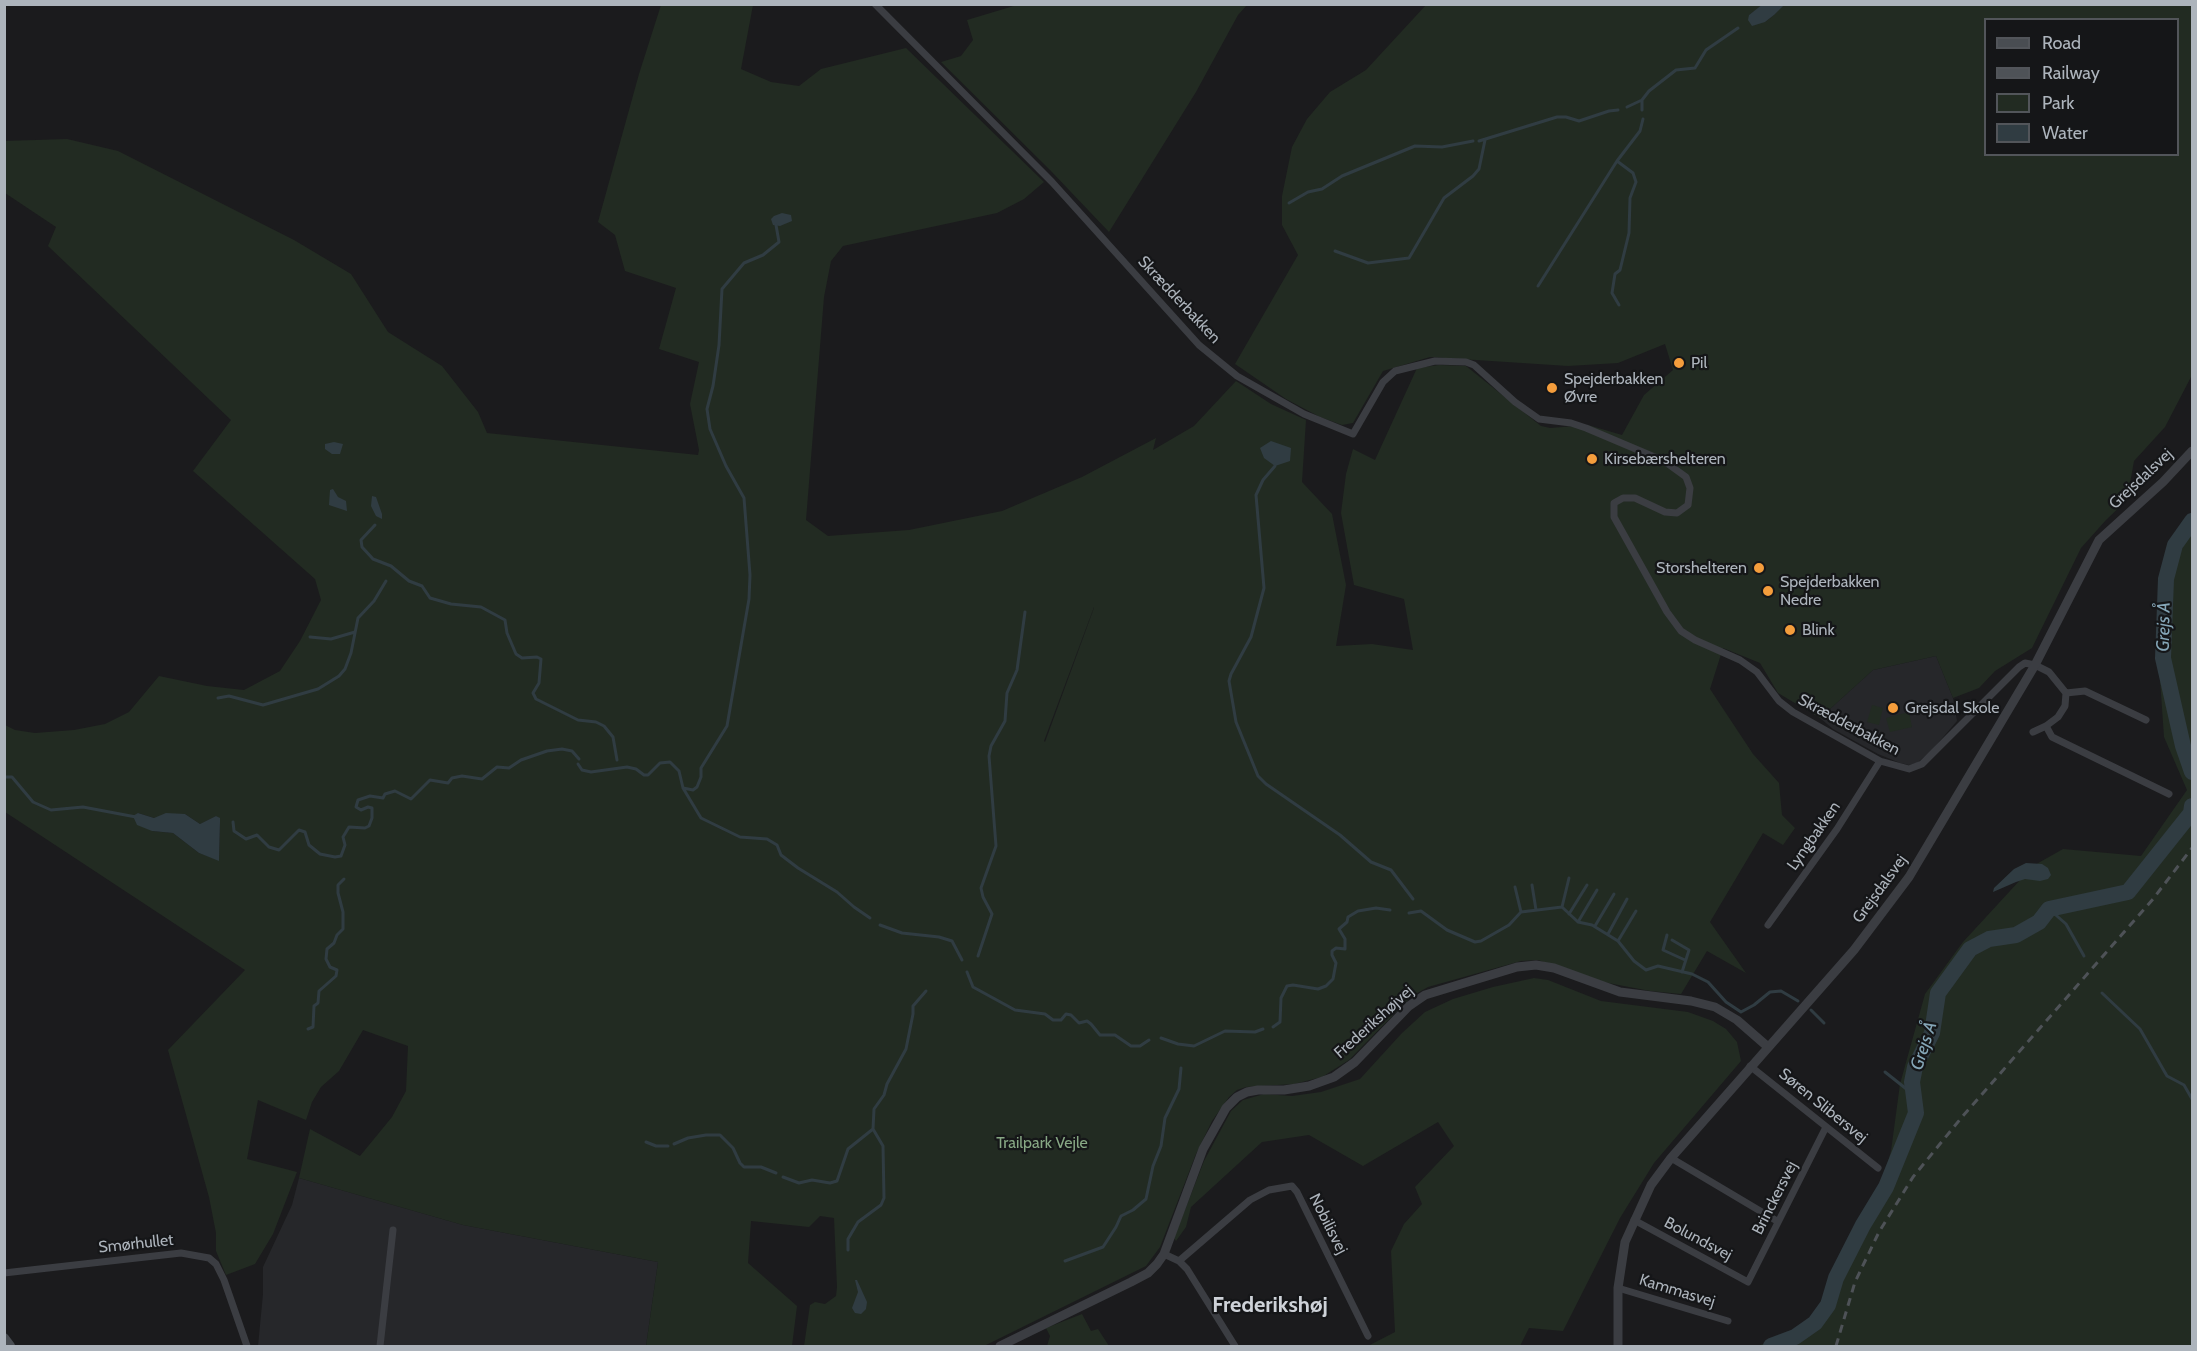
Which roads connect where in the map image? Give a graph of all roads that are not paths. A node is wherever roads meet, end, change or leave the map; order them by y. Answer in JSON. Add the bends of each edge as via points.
{"nodes":[{"id":1,"x":875,"y":4,"type":"edge"},
{"id":2,"x":2193,"y":451,"type":"edge"},
{"id":3,"x":2035,"y":665,"type":"junction"},
{"id":4,"x":2066,"y":693,"type":"junction"},
{"id":5,"x":2146,"y":720,"type":"dead end"},
{"id":6,"x":2046,"y":726,"type":"junction"},
{"id":7,"x":2033,"y":732,"type":"dead end"},
{"id":8,"x":1880,"y":761,"type":"junction"},
{"id":9,"x":2169,"y":795,"type":"dead end"},
{"id":10,"x":1768,"y":925,"type":"dead end"},
{"id":11,"x":1768,"y":1047,"type":"junction"},
{"id":12,"x":1750,"y":1066,"type":"junction"},
{"id":13,"x":1826,"y":1126,"type":"junction"},
{"id":14,"x":1671,"y":1158,"type":"junction"},
{"id":15,"x":1878,"y":1168,"type":"dead end"},
{"id":16,"x":1634,"y":1220,"type":"junction"},
{"id":17,"x":1778,"y":1221,"type":"junction"},
{"id":18,"x":393,"y":1230,"type":"dead end"},
{"id":19,"x":1164,"y":1254,"type":"junction"},
{"id":20,"x":1179,"y":1261,"type":"junction"},
{"id":21,"x":4,"y":1273,"type":"edge"},
{"id":22,"x":1748,"y":1282,"type":"joint"},
{"id":23,"x":1618,"y":1288,"type":"junction"},
{"id":24,"x":1728,"y":1321,"type":"dead end"},
{"id":25,"x":1368,"y":1335,"type":"dead end"},
{"id":26,"x":4,"y":1338,"type":"edge"},
{"id":27,"x":10,"y":1347,"type":"edge"},
{"id":28,"x":248,"y":1347,"type":"edge"},
{"id":29,"x":380,"y":1347,"type":"edge"},
{"id":30,"x":1000,"y":1347,"type":"edge"},
{"id":31,"x":1234,"y":1347,"type":"edge"},
{"id":32,"x":1618,"y":1347,"type":"edge"}],
"edges":[{"from":1,"to":8,"type":"street","name":"Skrædderbakken","via":[[1052,182],[1199,345],[1237,376],[1304,414],[1353,434],[1383,382],[1395,371],[1435,361],[1466,362],[1539,419],[1586,428],[1664,461],[1686,477],[1690,488],[1688,505],[1677,513],[1665,512],[1635,498],[1619,500],[1613,510],[1667,612],[1687,636],[1757,672],[1779,701],[1793,712]]},
{"from":2,"to":3,"type":"street","name":"Grejsdalsvej","via":[[2099,540]]},
{"from":3,"to":4,"type":"street","via":[[2049,672]]},
{"from":3,"to":8,"type":"street","name":"Skrædderbakken","via":[[2025,663],[2019,667],[1922,764],[1909,769]]},
{"from":3,"to":11,"type":"street","name":"Grejsdalsvej","via":[[1909,877],[1854,950]]},
{"from":4,"to":5,"type":"street","via":[[2085,692]]},
{"from":4,"to":6,"type":"street","via":[[2065,706]]},
{"from":6,"to":7,"type":"street"},
{"from":6,"to":9,"type":"street","via":[[2052,737]]},
{"from":8,"to":10,"type":"street","name":"Lyngbakken"},
{"from":11,"to":12,"type":"street","name":"Grejsdalsvej"},
{"from":11,"to":19,"type":"street","name":"Frederikshøjvej","via":[[1715,1007],[1620,992],[1536,965],[1517,967],[1425,995],[1334,1077],[1309,1086],[1258,1090],[1237,1097],[1226,1108],[1203,1149]]},
{"from":12,"to":13,"type":"street","name":"Søren Slibersvej"},
{"from":12,"to":14,"type":"street","name":"Grejsdalsvej"},
{"from":13,"to":15,"type":"street","name":"Søren Slibersvej"},
{"from":13,"to":17,"type":"street","name":"Brinckersvej"},
{"from":14,"to":16,"type":"street","name":"Grejsdalsvej","via":[[1651,1185]]},
{"from":14,"to":17,"type":"street"},
{"from":16,"to":22,"type":"street","name":"Bolundsvej"},
{"from":16,"to":23,"type":"street","name":"Grejsdalsvej","via":[[1625,1242]]},
{"from":17,"to":22,"type":"street","name":"Brinckersvej"},
{"from":18,"to":29,"type":"street"},
{"from":19,"to":20,"type":"street"},
{"from":19,"to":30,"type":"street","name":"Frederikshøjvej","via":[[1148,1273]]},
{"from":20,"to":25,"type":"street","name":"Nobilisvej","via":[[1250,1200],[1269,1190],[1292,1186]]},
{"from":20,"to":31,"type":"street"},
{"from":21,"to":28,"type":"street","name":"Smørhullet","via":[[181,1253],[209,1258],[224,1280]]},
{"from":23,"to":24,"type":"street","name":"Kammasvej"},
{"from":23,"to":32,"type":"street","name":"Grejsdalsvej"},
{"from":26,"to":27,"type":"main road"}]}
